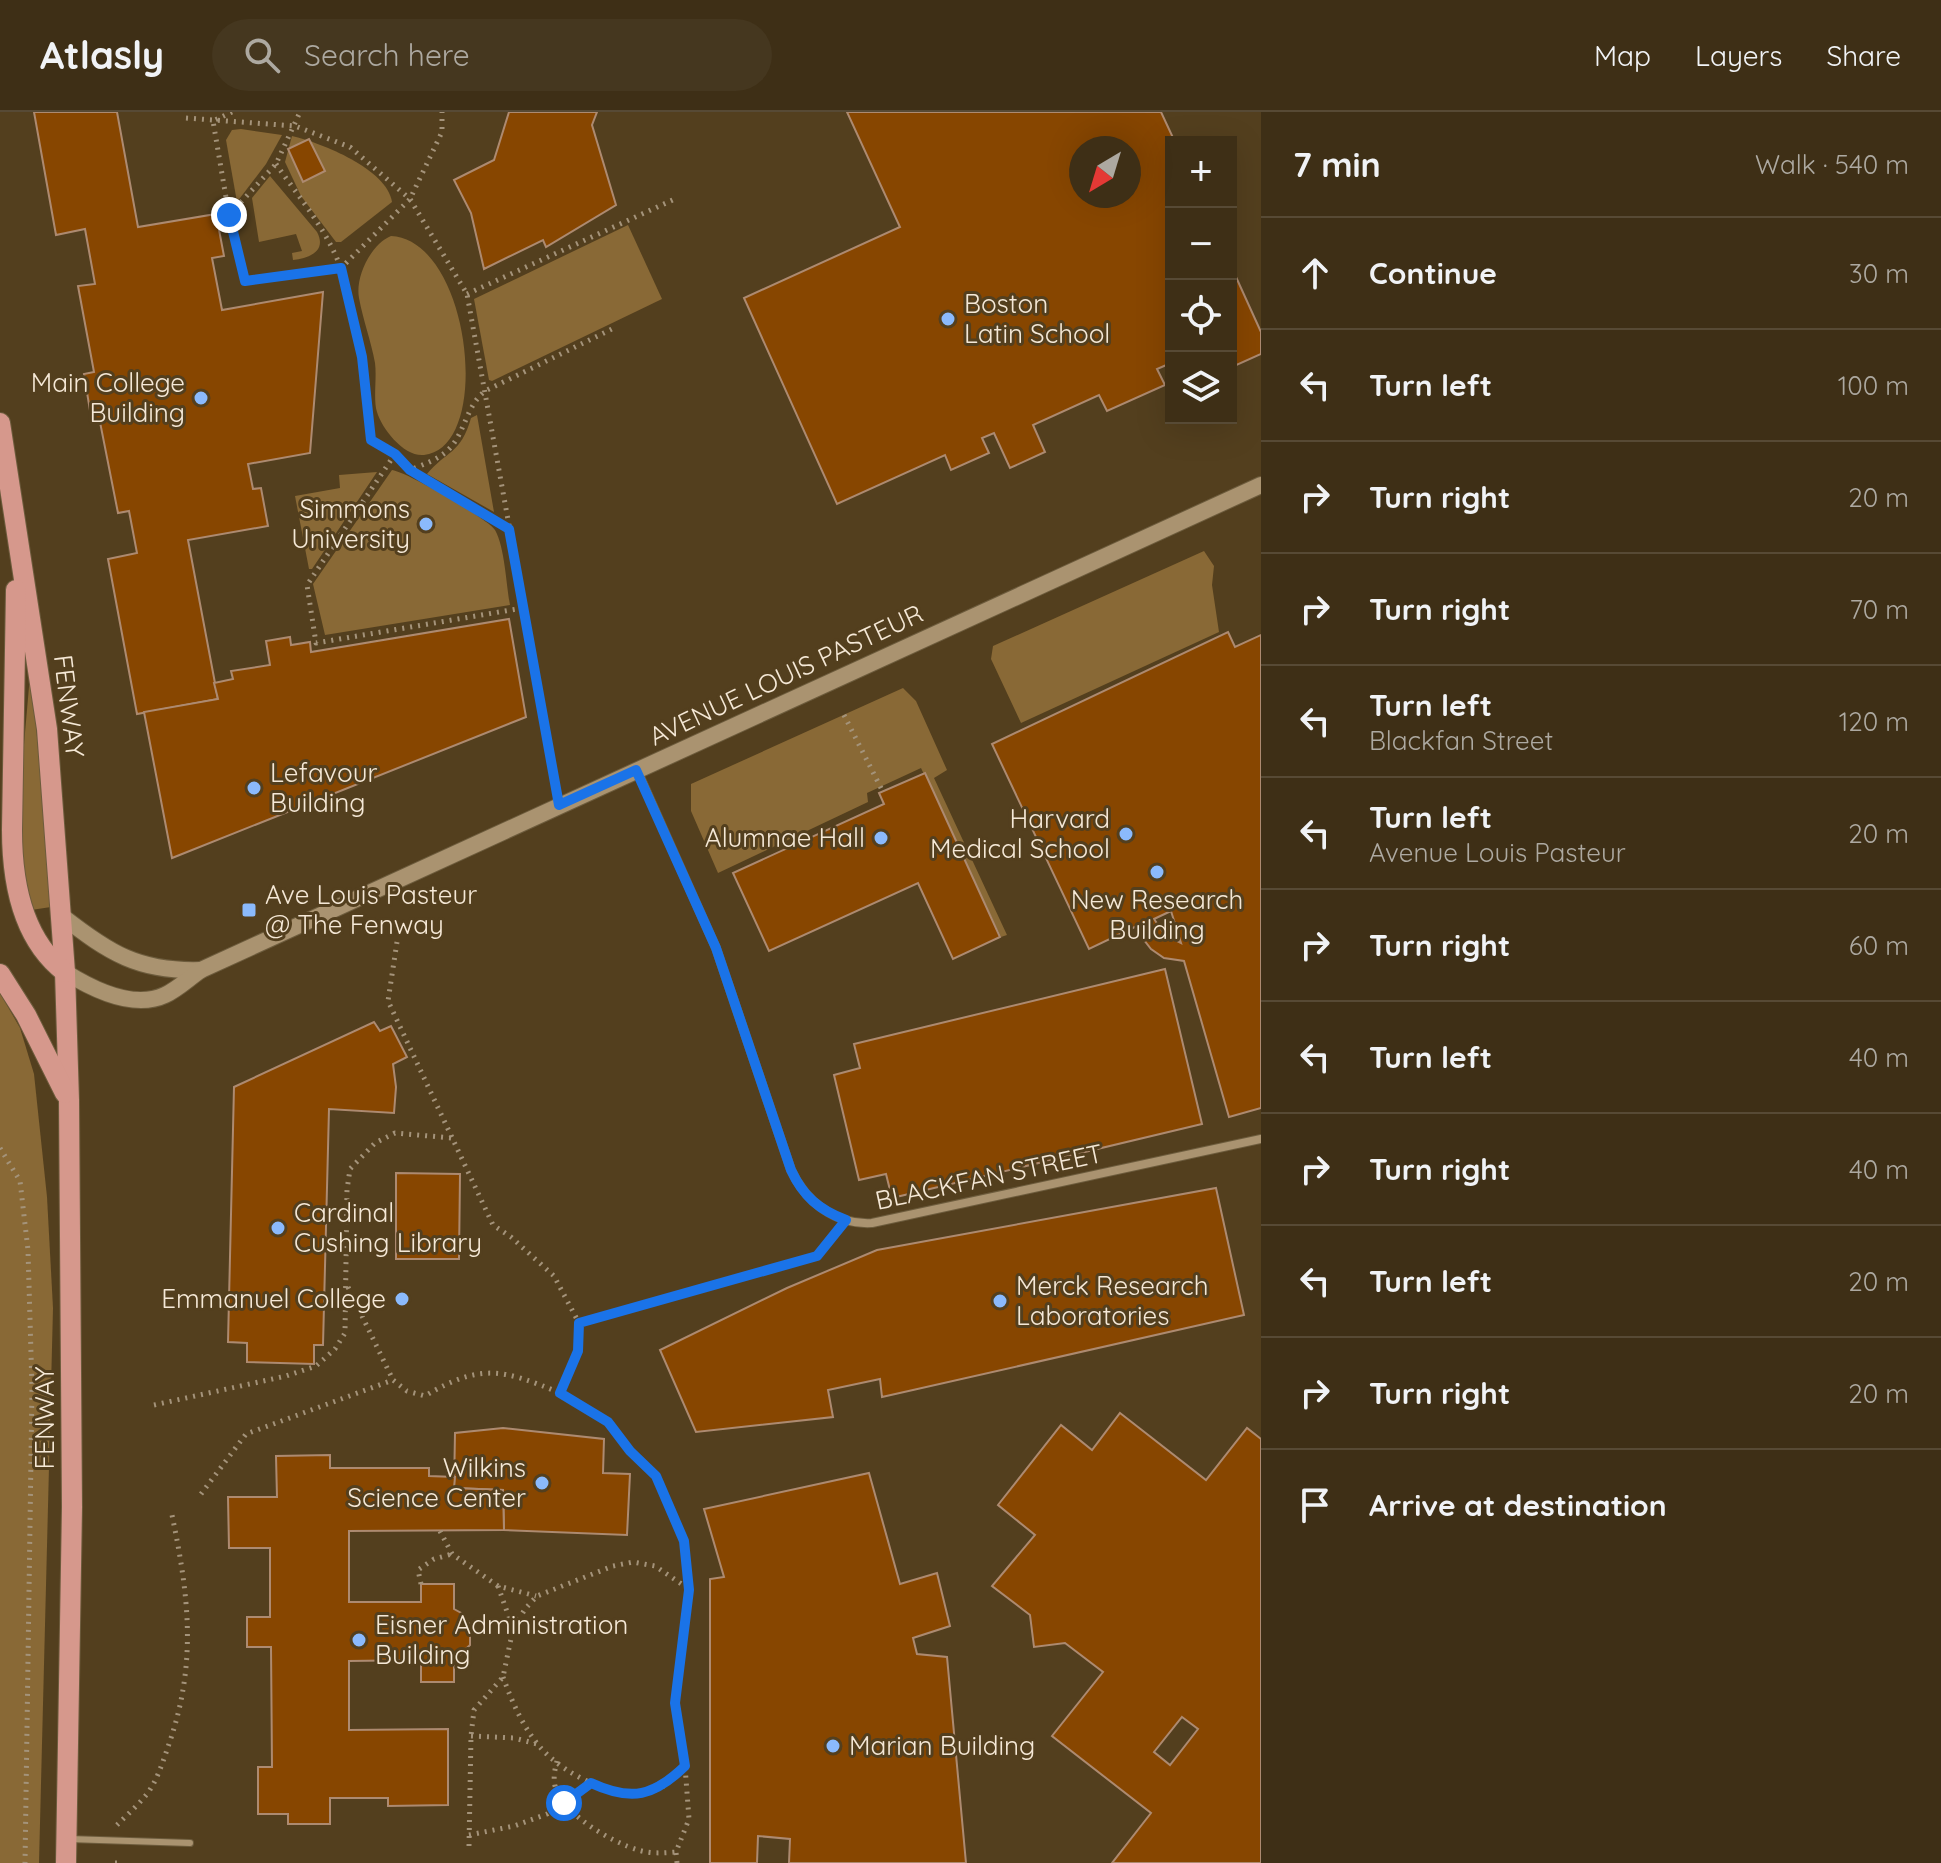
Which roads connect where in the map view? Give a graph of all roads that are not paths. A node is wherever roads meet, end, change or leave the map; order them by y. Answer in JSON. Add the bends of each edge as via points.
{"nodes":[{"id":1,"x":0,"y":423,"type":"edge"},
{"id":2,"x":1261,"y":485,"type":"edge"},
{"id":3,"x":17,"y":542,"type":"junction"},
{"id":4,"x":15,"y":660,"type":"junction"},
{"id":5,"x":0,"y":715,"type":"edge"},
{"id":6,"x":636,"y":770,"type":"junction"},
{"id":7,"x":62,"y":916,"type":"junction"},
{"id":8,"x":201,"y":970,"type":"junction"},
{"id":9,"x":65,"y":972,"type":"junction"},
{"id":10,"x":0,"y":974,"type":"edge"},
{"id":11,"x":69,"y":1100,"type":"junction"},
{"id":12,"x":1261,"y":1139,"type":"edge"},
{"id":13,"x":67,"y":1839,"type":"junction"},
{"id":14,"x":190,"y":1843,"type":"dead end"},
{"id":15,"x":66,"y":1863,"type":"edge"}],
"edges":[{"from":1,"to":3,"type":"main road","name":"FENWAY"},
{"from":2,"to":6,"type":"main road","name":"AVENUE LOUIS PASTEUR"},
{"from":3,"to":4,"type":"main road","name":"FENWAY"},
{"from":3,"to":7,"type":"main road","name":"FENWAY","via":[[47,729]]},
{"from":4,"to":5,"type":"main road"},
{"from":4,"to":9,"type":"main road","name":"FENWAY","via":[[14,869],[30,929],[47,957]]},
{"from":6,"to":8,"type":"main road","name":"AVENUE LOUIS PASTEUR"},
{"from":6,"to":12,"type":"street","name":"BLACKFAN STREET","via":[[716,948],[791,1170],[814,1204],[846,1220],[872,1223]]},
{"from":7,"to":8,"type":"main road","name":"AVENUE LOUIS PASTEUR","via":[[119,956],[158,968]]},
{"from":7,"to":9,"type":"main road","name":"FENWAY"},
{"from":8,"to":9,"type":"main road","name":"AVENUE LOUIS PASTEUR","via":[[169,993],[143,999],[92,988]]},
{"from":9,"to":11,"type":"main road","name":"FENWAY"},
{"from":10,"to":11,"type":"main road"},
{"from":11,"to":13,"type":"main road","name":"FENWAY","via":[[72,1520]]},
{"from":13,"to":14,"type":"lane"},
{"from":13,"to":15,"type":"main road","name":"FENWAY"}]}
